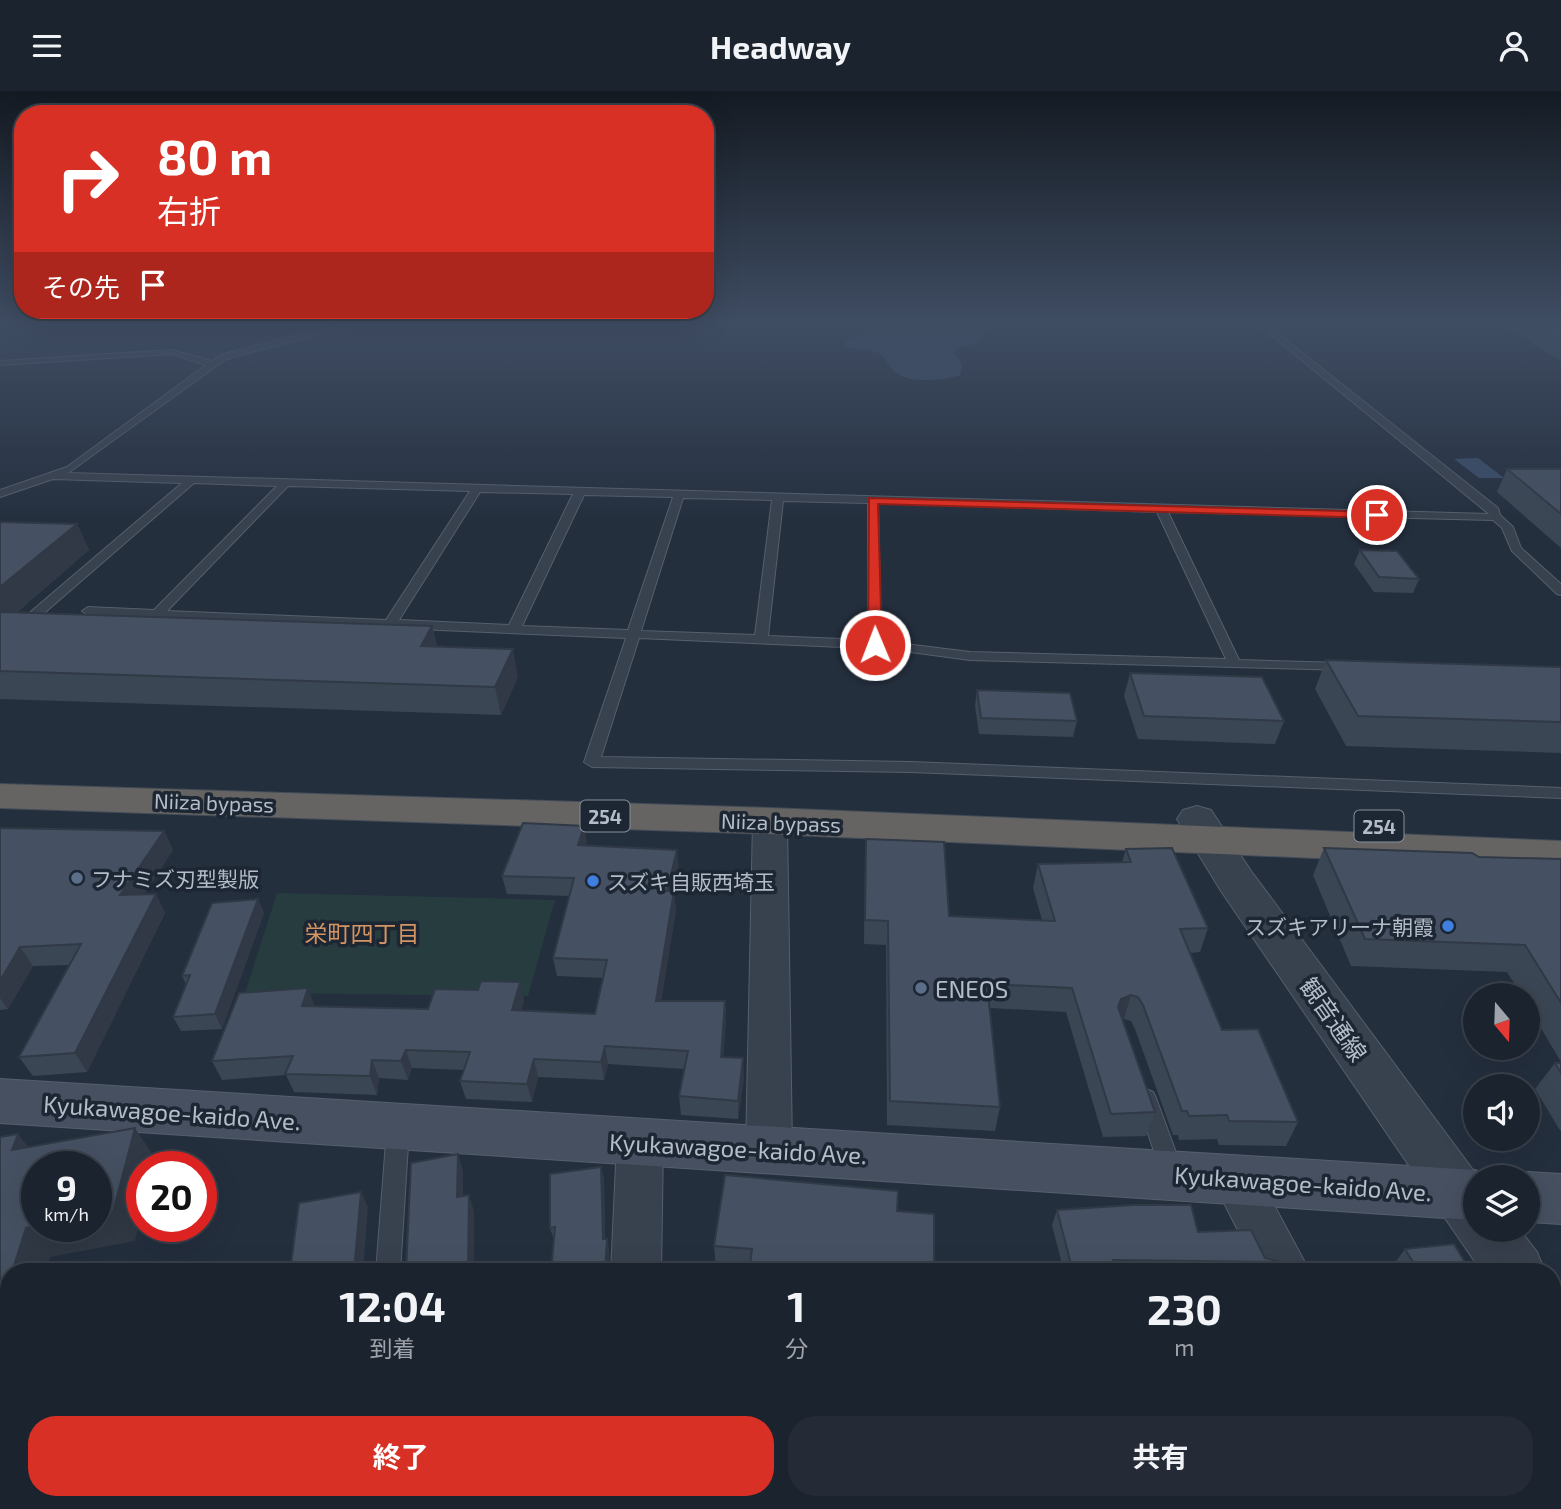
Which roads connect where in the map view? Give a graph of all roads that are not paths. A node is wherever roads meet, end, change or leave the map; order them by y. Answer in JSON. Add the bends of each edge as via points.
{"nodes":[{"id":1,"x":176,"y":390,"type":"edge"},
{"id":2,"x":1345,"y":390,"type":"edge"},
{"id":3,"x":54,"y":476,"type":"junction"},
{"id":4,"x":192,"y":480,"type":"junction"},
{"id":5,"x":285,"y":483,"type":"junction"},
{"id":6,"x":477,"y":488,"type":"junction"},
{"id":7,"x":580,"y":491,"type":"junction"},
{"id":8,"x":0,"y":494,"type":"edge"},
{"id":9,"x":679,"y":494,"type":"junction"},
{"id":10,"x":778,"y":497,"type":"junction"},
{"id":11,"x":873,"y":500,"type":"junction"},
{"id":12,"x":1161,"y":508,"type":"junction"},
{"id":13,"x":1495,"y":516,"type":"junction"},
{"id":14,"x":1561,"y":591,"type":"edge"},
{"id":15,"x":88,"y":611,"type":"dead end"},
{"id":16,"x":157,"y":614,"type":"junction"},
{"id":17,"x":390,"y":624,"type":"junction"},
{"id":18,"x":514,"y":629,"type":"junction"},
{"id":19,"x":0,"y":632,"type":"edge"},
{"id":20,"x":632,"y":634,"type":"junction"},
{"id":21,"x":761,"y":640,"type":"junction"},
{"id":22,"x":875,"y":645,"type":"junction"},
{"id":23,"x":1234,"y":663,"type":"junction"},
{"id":24,"x":1356,"y":668,"type":"edge"},
{"id":25,"x":0,"y":773,"type":"edge"},
{"id":26,"x":1561,"y":793,"type":"edge"},
{"id":27,"x":0,"y":796,"type":"edge"},
{"id":28,"x":770,"y":821,"type":"junction"},
{"id":29,"x":1204,"y":829,"type":"junction"},
{"id":30,"x":1561,"y":833,"type":"edge"},
{"id":31,"x":1561,"y":855,"type":"edge"},
{"id":32,"x":1141,"y":1082,"type":"edge"},
{"id":33,"x":0,"y":1101,"type":"edge"},
{"id":34,"x":398,"y":1127,"type":"junction"},
{"id":35,"x":640,"y":1143,"type":"junction"},
{"id":36,"x":769,"y":1149,"type":"junction"},
{"id":37,"x":1173,"y":1175,"type":"junction"},
{"id":38,"x":1235,"y":1179,"type":"junction"},
{"id":39,"x":1463,"y":1195,"type":"edge"},
{"id":40,"x":1540,"y":1198,"type":"edge"},
{"id":41,"x":1561,"y":1199,"type":"edge"},
{"id":42,"x":1463,"y":1208,"type":"edge"},
{"id":43,"x":1496,"y":1242,"type":"edge"},
{"id":44,"x":388,"y":1263,"type":"edge"},
{"id":45,"x":636,"y":1263,"type":"edge"},
{"id":46,"x":1280,"y":1263,"type":"edge"},
{"id":47,"x":1510,"y":1263,"type":"edge"}],
"edges":[{"from":1,"to":3,"type":"lane","via":[[71,469]]},
{"from":2,"to":13,"type":"lane","via":[[1494,510]]},
{"from":3,"to":4,"type":"lane"},
{"from":3,"to":8,"type":"lane"},
{"from":4,"to":5,"type":"lane"},
{"from":4,"to":19,"type":"lane","via":[[31,618]]},
{"from":5,"to":6,"type":"lane"},
{"from":5,"to":16,"type":"lane"},
{"from":6,"to":7,"type":"lane"},
{"from":6,"to":17,"type":"lane"},
{"from":7,"to":9,"type":"lane"},
{"from":7,"to":18,"type":"lane"},
{"from":9,"to":10,"type":"lane"},
{"from":9,"to":20,"type":"lane"},
{"from":10,"to":11,"type":"lane"},
{"from":10,"to":21,"type":"lane"},
{"from":11,"to":12,"type":"lane"},
{"from":11,"to":22,"type":"lane"},
{"from":12,"to":13,"type":"lane"},
{"from":12,"to":23,"type":"lane"},
{"from":13,"to":14,"type":"lane","via":[[1507,527],[1516,549]]},
{"from":15,"to":16,"type":"lane"},
{"from":16,"to":17,"type":"lane"},
{"from":17,"to":18,"type":"lane"},
{"from":18,"to":20,"type":"lane"},
{"from":20,"to":21,"type":"lane"},
{"from":20,"to":26,"type":"lane","via":[[592,762],[911,767]]},
{"from":21,"to":22,"type":"lane"},
{"from":22,"to":23,"type":"lane","via":[[970,656]]},
{"from":23,"to":24,"type":"lane"},
{"from":25,"to":29,"type":"highway","name":"Niiza bypass","number":"254"},
{"from":27,"to":28,"type":"highway","name":"Niiza bypass","number":"254"},
{"from":28,"to":29,"type":"highway","name":"Niiza bypass","number":"254"},
{"from":28,"to":36,"type":"street"},
{"from":29,"to":30,"type":"highway","name":"Niiza bypass","number":"254"},
{"from":29,"to":31,"type":"highway","name":"Niiza bypass","number":"254"},
{"from":29,"to":39,"type":"street","name":"観音通線","via":[[1236,881]]},
{"from":32,"to":37,"type":"lane"},
{"from":33,"to":34,"type":"main road","name":"Kyukawagoe-kaido Ave."},
{"from":34,"to":35,"type":"main road","name":"Kyukawagoe-kaido Ave."},
{"from":34,"to":44,"type":"lane"},
{"from":35,"to":36,"type":"main road","name":"Kyukawagoe-kaido Ave."},
{"from":35,"to":45,"type":"street"},
{"from":36,"to":37,"type":"main road","name":"Kyukawagoe-kaido Ave."},
{"from":37,"to":38,"type":"main road","name":"Kyukawagoe-kaido Ave."},
{"from":38,"to":42,"type":"main road","name":"Kyukawagoe-kaido Ave."},
{"from":38,"to":46,"type":"street"},
{"from":40,"to":41,"type":"main road"},
{"from":43,"to":47,"type":"street","name":"観音通線"}]}
